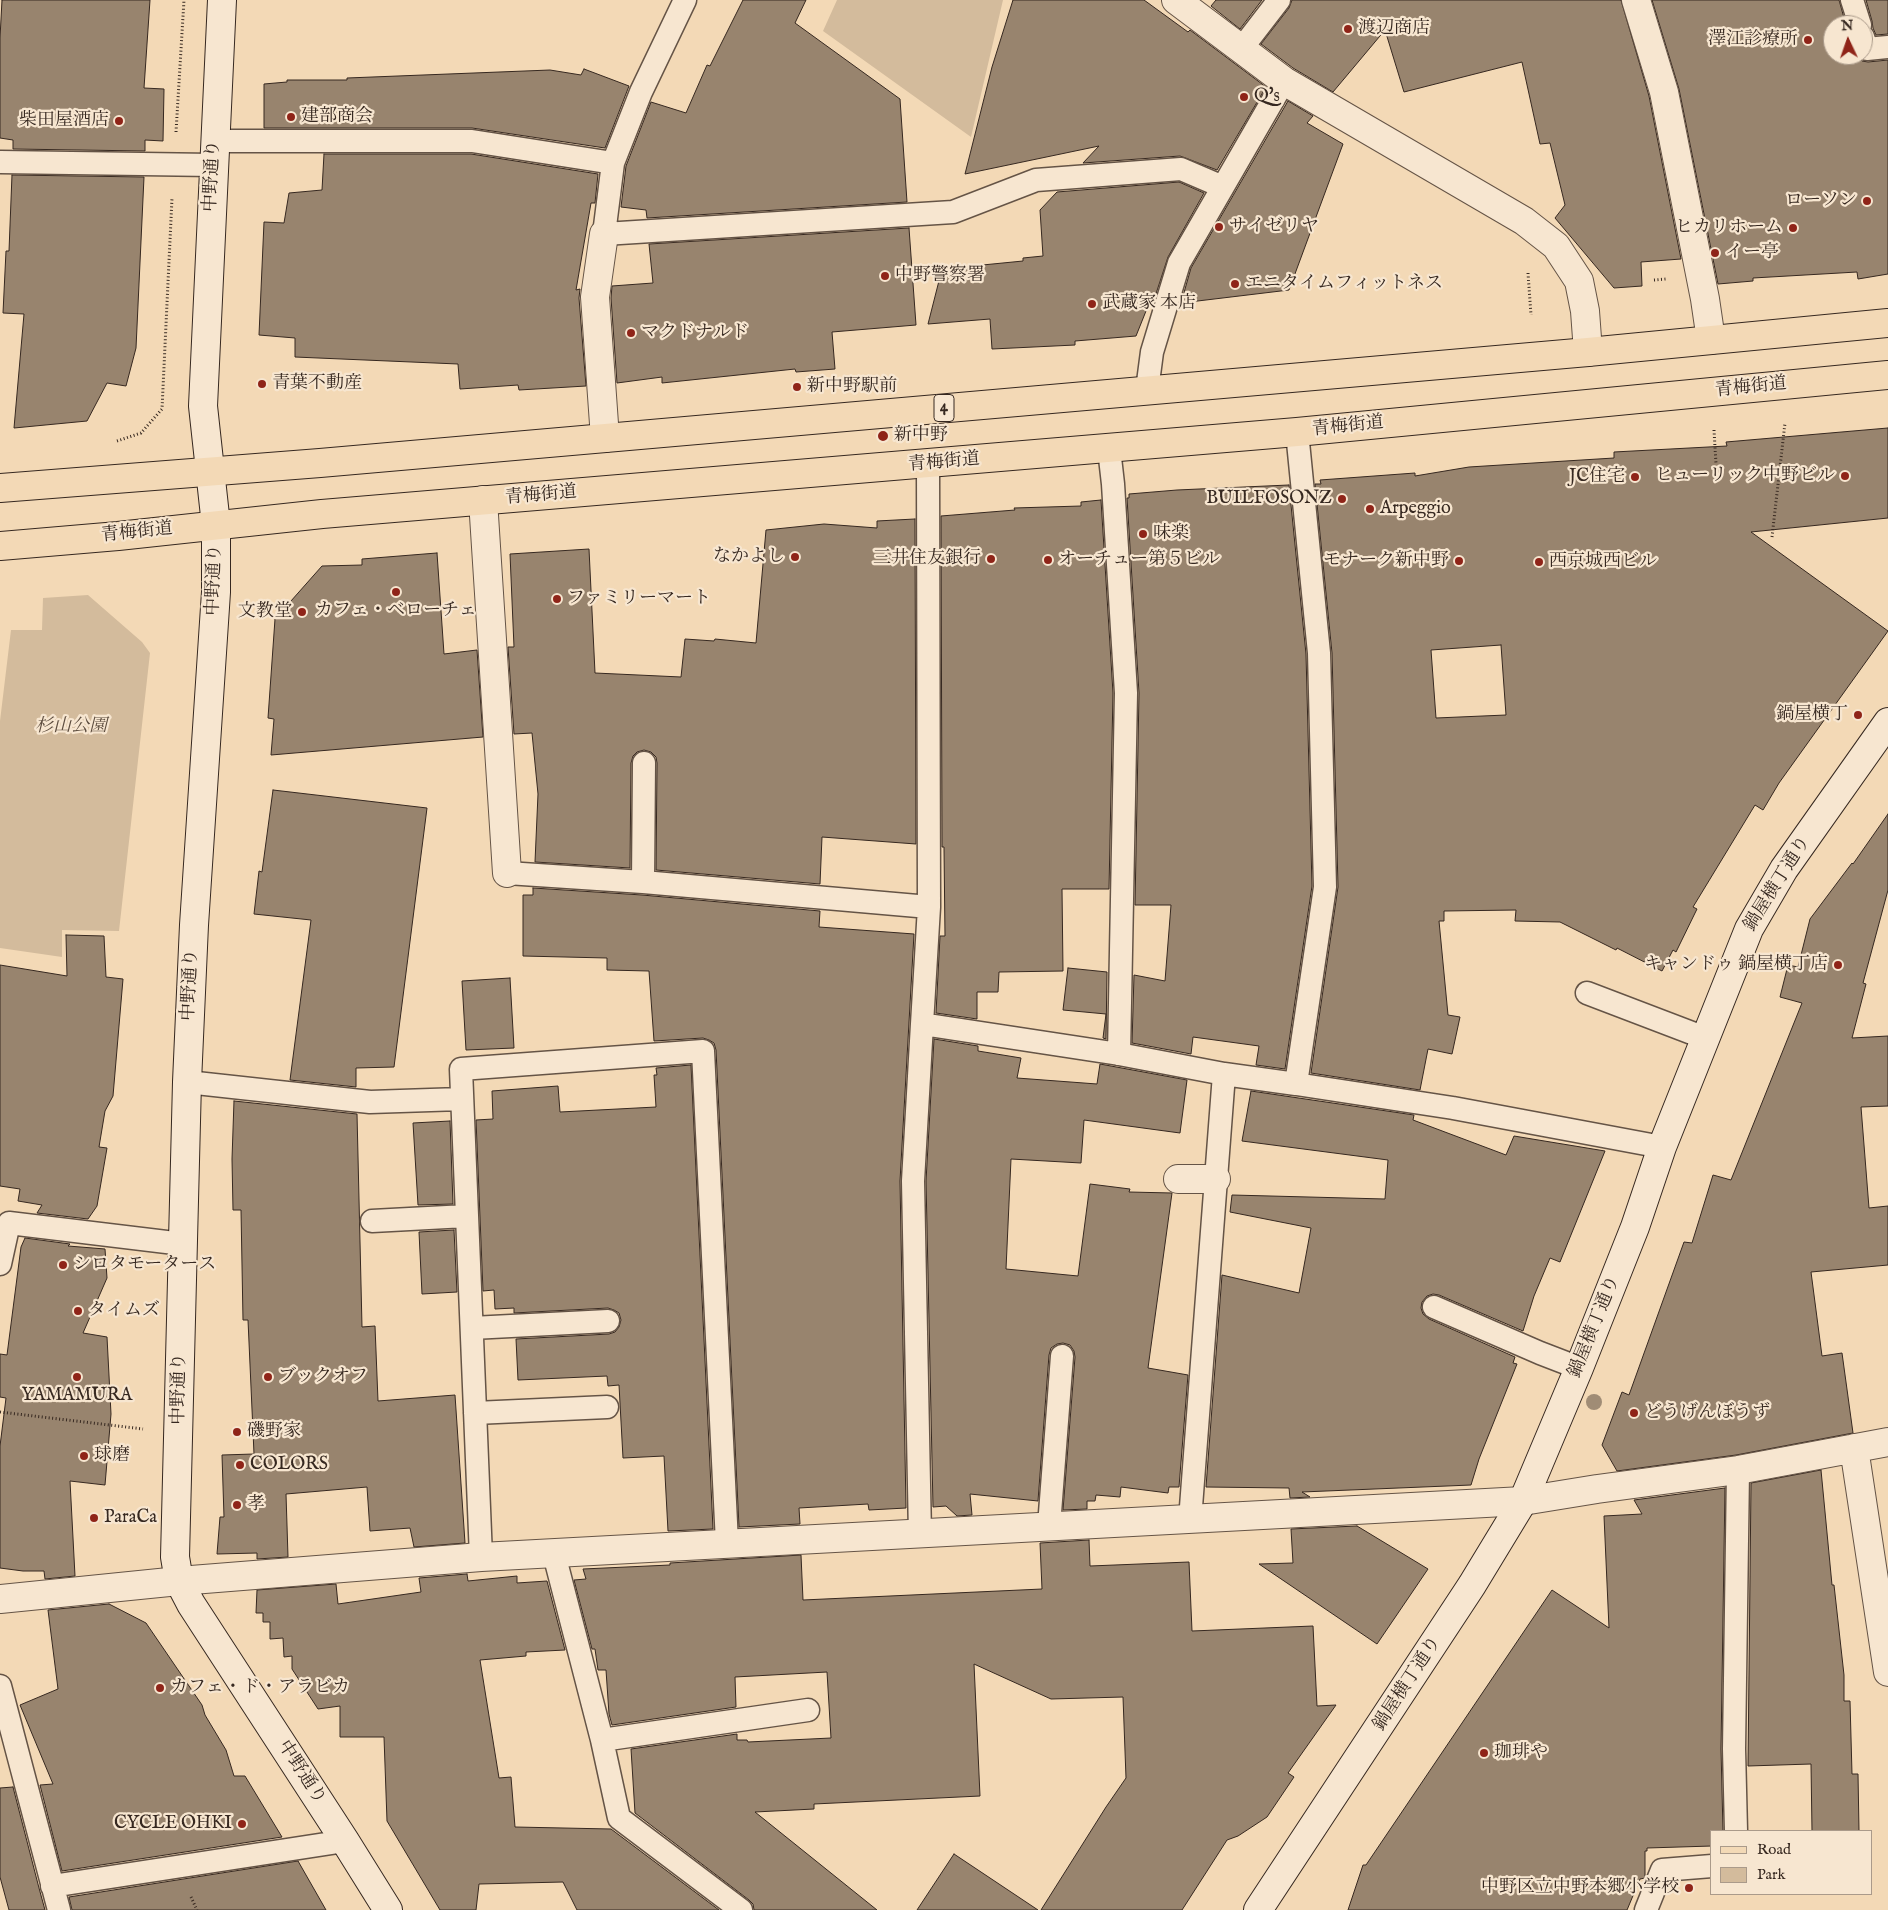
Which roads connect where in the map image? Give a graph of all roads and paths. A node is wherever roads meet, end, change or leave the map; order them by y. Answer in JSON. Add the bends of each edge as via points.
{"nodes":[{"id":1,"x":184,"y":0,"type":"edge"},
{"id":2,"x":222,"y":0,"type":"edge"},
{"id":3,"x":685,"y":0,"type":"edge"},
{"id":4,"x":1176,"y":0,"type":"edge"},
{"id":5,"x":1279,"y":0,"type":"edge"},
{"id":6,"x":1636,"y":0,"type":"edge"},
{"id":7,"x":1852,"y":0,"type":"edge"},
{"id":8,"x":1857,"y":15,"type":"edge"},
{"id":9,"x":1888,"y":47,"type":"edge"},
{"id":10,"x":1242,"y":48,"type":"junction"},
{"id":11,"x":1873,"y":48,"type":"edge"},
{"id":12,"x":1284,"y":81,"type":"junction"},
{"id":13,"x":214,"y":153,"type":"junction"},
{"id":14,"x":0,"y":162,"type":"edge"},
{"id":15,"x":613,"y":163,"type":"junction"},
{"id":16,"x":174,"y":165,"type":"junction"},
{"id":17,"x":1223,"y":187,"type":"junction"},
{"id":18,"x":604,"y":234,"type":"junction"},
{"id":19,"x":1528,"y":273,"type":"dead end"},
{"id":20,"x":1531,"y":315,"type":"dead end"},
{"id":21,"x":1888,"y":323,"type":"edge"},
{"id":22,"x":1710,"y":340,"type":"junction"},
{"id":23,"x":1588,"y":352,"type":"junction"},
{"id":24,"x":1888,"y":375,"type":"edge"},
{"id":25,"x":1147,"y":390,"type":"junction"},
{"id":26,"x":1784,"y":423,"type":"dead end"},
{"id":27,"x":1714,"y":430,"type":"dead end"},
{"id":28,"x":1297,"y":432,"type":"junction"},
{"id":29,"x":605,"y":438,"type":"junction"},
{"id":30,"x":110,"y":444,"type":"dead end"},
{"id":31,"x":1109,"y":449,"type":"junction"},
{"id":32,"x":928,"y":464,"type":"junction"},
{"id":33,"x":1716,"y":464,"type":"dead end"},
{"id":34,"x":210,"y":471,"type":"junction"},
{"id":35,"x":0,"y":488,"type":"edge"},
{"id":36,"x":483,"y":500,"type":"junction"},
{"id":37,"x":216,"y":524,"type":"junction"},
{"id":38,"x":1772,"y":536,"type":"dead end"},
{"id":39,"x":0,"y":546,"type":"edge"},
{"id":40,"x":1888,"y":722,"type":"edge"},
{"id":41,"x":644,"y":763,"type":"dead end"},
{"id":42,"x":507,"y":873,"type":"joint"},
{"id":43,"x":643,"y":882,"type":"junction"},
{"id":44,"x":929,"y":907,"type":"junction"},
{"id":45,"x":1587,"y":993,"type":"dead end"},
{"id":46,"x":922,"y":1024,"type":"junction"},
{"id":47,"x":1705,"y":1038,"type":"junction"},
{"id":48,"x":1119,"y":1054,"type":"junction"},
{"id":49,"x":1224,"y":1074,"type":"junction"},
{"id":50,"x":187,"y":1082,"type":"junction"},
{"id":51,"x":1296,"y":1084,"type":"junction"},
{"id":52,"x":461,"y":1099,"type":"junction"},
{"id":53,"x":1662,"y":1148,"type":"junction"},
{"id":54,"x":1178,"y":1179,"type":"dead end"},
{"id":55,"x":1216,"y":1179,"type":"junction"},
{"id":56,"x":466,"y":1216,"type":"junction"},
{"id":57,"x":372,"y":1221,"type":"dead end"},
{"id":58,"x":183,"y":1244,"type":"junction"},
{"id":59,"x":0,"y":1264,"type":"edge"},
{"id":60,"x":1434,"y":1307,"type":"dead end"},
{"id":61,"x":608,"y":1321,"type":"dead end"},
{"id":62,"x":472,"y":1328,"type":"junction"},
{"id":63,"x":1062,"y":1356,"type":"dead end"},
{"id":64,"x":1579,"y":1368,"type":"junction"},
{"id":65,"x":607,"y":1407,"type":"dead end"},
{"id":66,"x":0,"y":1412,"type":"edge"},
{"id":67,"x":475,"y":1413,"type":"junction"},
{"id":68,"x":178,"y":1434,"type":"junction"},
{"id":69,"x":1888,"y":1442,"type":"edge"},
{"id":70,"x":1854,"y":1448,"type":"junction"},
{"id":71,"x":1738,"y":1470,"type":"junction"},
{"id":72,"x":1523,"y":1501,"type":"junction"},
{"id":73,"x":1190,"y":1520,"type":"junction"},
{"id":74,"x":1048,"y":1526,"type":"junction"},
{"id":75,"x":920,"y":1535,"type":"junction"},
{"id":76,"x":727,"y":1543,"type":"junction"},
{"id":77,"x":554,"y":1554,"type":"junction"},
{"id":78,"x":481,"y":1557,"type":"junction"},
{"id":79,"x":179,"y":1581,"type":"junction"},
{"id":80,"x":0,"y":1599,"type":"edge"},
{"id":81,"x":1888,"y":1672,"type":"edge"},
{"id":82,"x":0,"y":1686,"type":"edge"},
{"id":83,"x":808,"y":1710,"type":"dead end"},
{"id":84,"x":602,"y":1740,"type":"junction"},
{"id":85,"x":1736,"y":1830,"type":"edge"},
{"id":86,"x":345,"y":1841,"type":"junction"},
{"id":87,"x":1710,"y":1866,"type":"edge"},
{"id":88,"x":52,"y":1886,"type":"junction"},
{"id":89,"x":59,"y":1910,"type":"edge"},
{"id":90,"x":388,"y":1910,"type":"edge"},
{"id":91,"x":740,"y":1910,"type":"edge"},
{"id":92,"x":1258,"y":1910,"type":"edge"},
{"id":93,"x":1646,"y":1910,"type":"edge"}],
"edges":[{"from":1,"to":16,"type":"path"},
{"from":2,"to":13,"type":"street","name":"中野通り"},
{"from":3,"to":15,"type":"lane","via":[[641,92]]},
{"from":4,"to":10,"type":"street"},
{"from":5,"to":10,"type":"lane"},
{"from":6,"to":22,"type":"street","via":[[1664,92]]},
{"from":7,"to":8,"type":"lane"},
{"from":9,"to":11,"type":"lane"},
{"from":10,"to":12,"type":"street"},
{"from":12,"to":17,"type":"lane"},
{"from":12,"to":23,"type":"street","via":[[1524,221],[1556,246],[1579,281]]},
{"from":13,"to":15,"type":"lane","via":[[472,141]]},
{"from":13,"to":16,"type":"lane"},
{"from":13,"to":34,"type":"street","name":"中野通り","via":[[203,406]]},
{"from":14,"to":16,"type":"lane"},
{"from":15,"to":18,"type":"lane"},
{"from":16,"to":30,"type":"path","via":[[162,409],[141,433]]},
{"from":17,"to":18,"type":"lane","via":[[1181,169],[1075,177],[1036,180],[953,212]]},
{"from":17,"to":25,"type":"lane","via":[[1178,263],[1152,352]]},
{"from":18,"to":29,"type":"street","via":[[596,297]]},
{"from":19,"to":20,"type":"path"},
{"from":21,"to":22,"type":"main road","number":"4"},
{"from":22,"to":23,"type":"main road","number":"4"},
{"from":23,"to":25,"type":"main road","number":"4"},
{"from":24,"to":28,"type":"main road","name":"青梅街道"},
{"from":25,"to":29,"type":"main road","number":"4"},
{"from":26,"to":38,"type":"path"},
{"from":27,"to":33,"type":"path"},
{"from":28,"to":31,"type":"main road","name":"青梅街道"},
{"from":28,"to":51,"type":"lane","via":[[1319,653],[1325,887]]},
{"from":29,"to":34,"type":"main road","number":"4"},
{"from":31,"to":32,"type":"main road","name":"青梅街道"},
{"from":31,"to":48,"type":"lane","via":[[1126,693]]},
{"from":32,"to":36,"type":"main road","name":"青梅街道"},
{"from":32,"to":44,"type":"lane"},
{"from":34,"to":35,"type":"main road","number":"4"},
{"from":34,"to":37,"type":"street","name":"中野通り"},
{"from":36,"to":37,"type":"main road","name":"青梅街道"},
{"from":36,"to":42,"type":"street"},
{"from":37,"to":39,"type":"main road","name":"青梅街道"},
{"from":37,"to":50,"type":"street","name":"中野通り","via":[[216,592]]},
{"from":40,"to":47,"type":"street","name":"鍋屋横丁通り","via":[[1784,869],[1749,929]]},
{"from":41,"to":43,"type":"lane"},
{"from":42,"to":43,"type":"lane"},
{"from":43,"to":44,"type":"lane"},
{"from":44,"to":46,"type":"lane"},
{"from":45,"to":47,"type":"lane"},
{"from":46,"to":48,"type":"lane"},
{"from":46,"to":75,"type":"lane","via":[[913,1181]]},
{"from":47,"to":53,"type":"street","name":"鍋屋横丁通り"},
{"from":48,"to":49,"type":"lane"},
{"from":49,"to":51,"type":"lane"},
{"from":49,"to":55,"type":"lane"},
{"from":50,"to":52,"type":"lane","via":[[370,1102]]},
{"from":50,"to":58,"type":"street","name":"中野通り"},
{"from":51,"to":53,"type":"lane","via":[[1453,1108]]},
{"from":52,"to":56,"type":"lane"},
{"from":52,"to":76,"type":"lane","via":[[461,1069],[703,1051]]},
{"from":53,"to":64,"type":"street","name":"鍋屋横丁通り","via":[[1635,1228]]},
{"from":54,"to":55,"type":"street"},
{"from":55,"to":73,"type":"lane"},
{"from":56,"to":57,"type":"lane"},
{"from":56,"to":62,"type":"lane"},
{"from":58,"to":59,"type":"lane","via":[[9,1222]]},
{"from":58,"to":68,"type":"street","name":"中野通り"},
{"from":60,"to":64,"type":"lane"},
{"from":61,"to":62,"type":"lane"},
{"from":62,"to":67,"type":"lane"},
{"from":63,"to":74,"type":"lane"},
{"from":64,"to":72,"type":"street","name":"鍋屋横丁通り"},
{"from":65,"to":67,"type":"lane"},
{"from":66,"to":68,"type":"path"},
{"from":67,"to":78,"type":"lane"},
{"from":68,"to":79,"type":"street","name":"中野通り","via":[[175,1557]]},
{"from":69,"to":70,"type":"street"},
{"from":70,"to":71,"type":"street"},
{"from":70,"to":81,"type":"street"},
{"from":71,"to":72,"type":"street"},
{"from":71,"to":85,"type":"lane"},
{"from":72,"to":73,"type":"street"},
{"from":72,"to":92,"type":"street","name":"鍋屋横丁通り","via":[[1472,1585]]},
{"from":73,"to":74,"type":"street"},
{"from":74,"to":75,"type":"street"},
{"from":75,"to":76,"type":"street"},
{"from":76,"to":77,"type":"street"},
{"from":77,"to":78,"type":"street"},
{"from":77,"to":84,"type":"lane"},
{"from":78,"to":79,"type":"street"},
{"from":79,"to":80,"type":"street"},
{"from":79,"to":86,"type":"street","name":"中野通り"},
{"from":82,"to":88,"type":"lane"},
{"from":83,"to":84,"type":"lane"},
{"from":84,"to":91,"type":"lane","via":[[619,1818]]},
{"from":86,"to":88,"type":"lane"},
{"from":86,"to":90,"type":"street","name":"中野通り"},
{"from":87,"to":93,"type":"lane","via":[[1662,1870]]},
{"from":88,"to":89,"type":"lane"}]}
